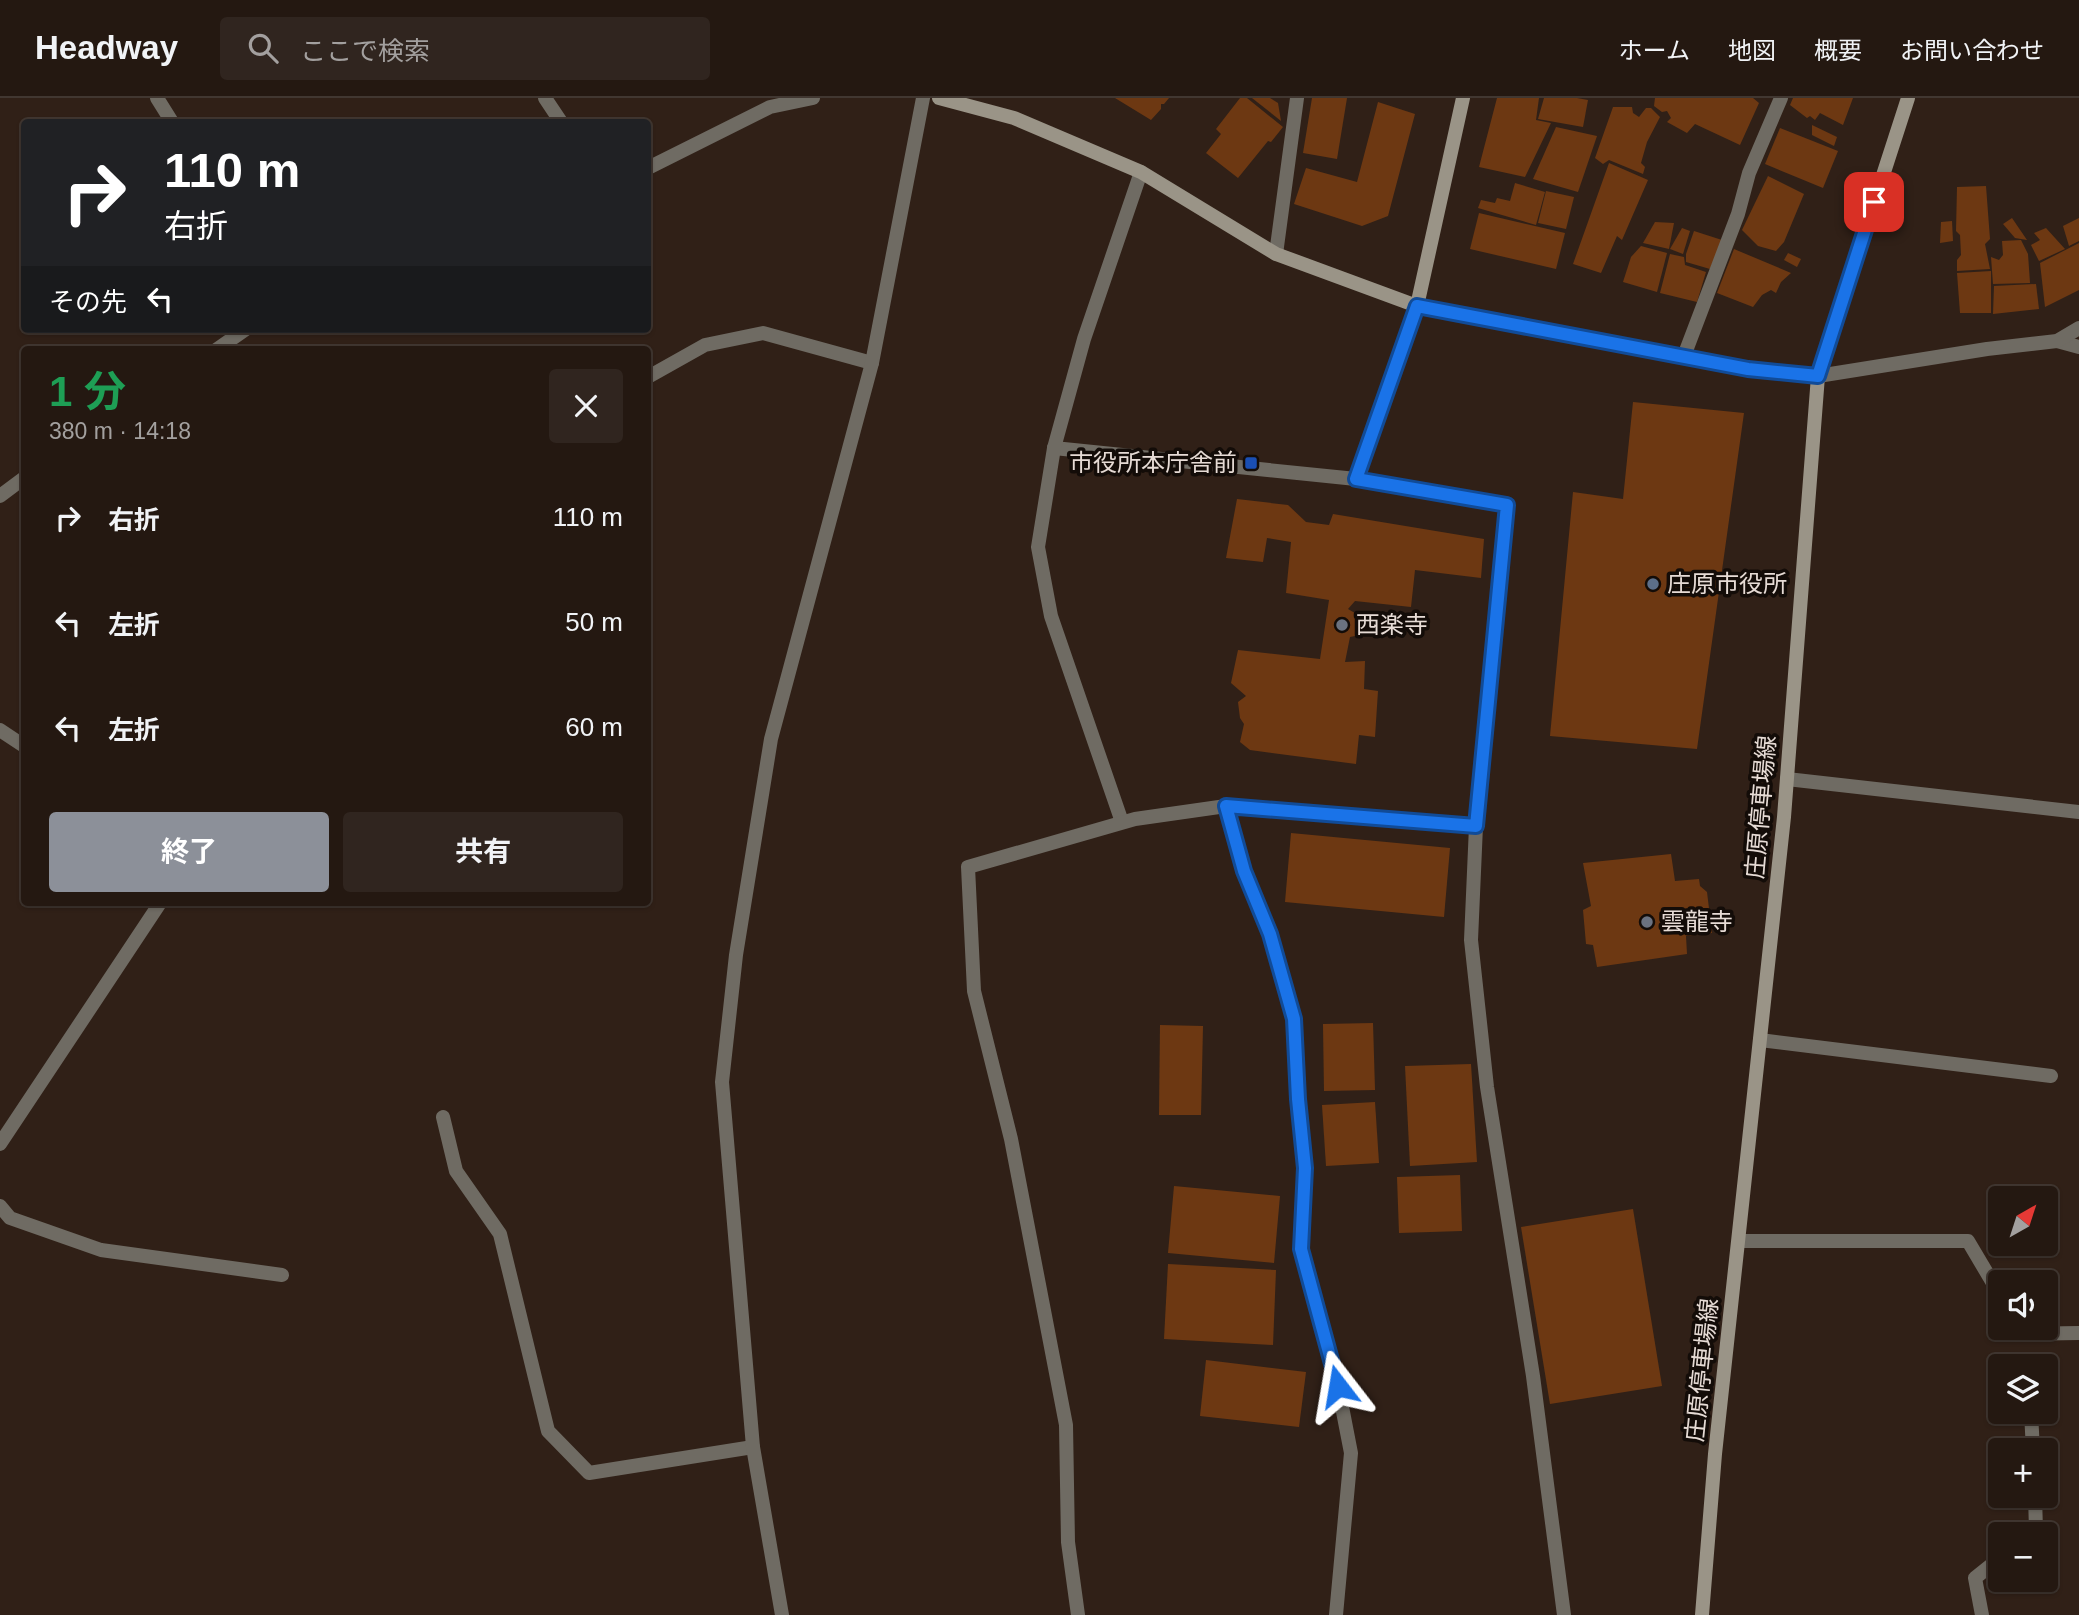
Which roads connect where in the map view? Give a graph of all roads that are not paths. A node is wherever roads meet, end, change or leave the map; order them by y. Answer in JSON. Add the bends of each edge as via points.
{"nodes":[{"id":1,"x":157,"y":98,"type":"edge"},
{"id":2,"x":545,"y":98,"type":"edge"},
{"id":3,"x":813,"y":98,"type":"edge"},
{"id":4,"x":923,"y":98,"type":"edge"},
{"id":5,"x":939,"y":98,"type":"edge"},
{"id":6,"x":1297,"y":98,"type":"edge"},
{"id":7,"x":1463,"y":98,"type":"edge"},
{"id":8,"x":1782,"y":98,"type":"edge"},
{"id":9,"x":1908,"y":98,"type":"edge"},
{"id":10,"x":170,"y":119,"type":"edge"},
{"id":11,"x":559,"y":119,"type":"edge"},
{"id":12,"x":651,"y":167,"type":"edge"},
{"id":13,"x":1141,"y":172,"type":"junction"},
{"id":14,"x":1276,"y":254,"type":"junction"},
{"id":15,"x":1417,"y":306,"type":"junction"},
{"id":16,"x":2079,"y":328,"type":"edge"},
{"id":17,"x":240,"y":333,"type":"edge"},
{"id":18,"x":2057,"y":341,"type":"junction"},
{"id":19,"x":222,"y":346,"type":"edge"},
{"id":20,"x":2079,"y":347,"type":"edge"},
{"id":21,"x":1684,"y":356,"type":"junction"},
{"id":22,"x":872,"y":363,"type":"junction"},
{"id":23,"x":651,"y":375,"type":"edge"},
{"id":24,"x":1818,"y":376,"type":"junction"},
{"id":25,"x":1054,"y":448,"type":"junction"},
{"id":26,"x":1356,"y":479,"type":"junction"},
{"id":27,"x":21,"y":480,"type":"edge"},
{"id":28,"x":0,"y":495,"type":"edge"},
{"id":29,"x":0,"y":730,"type":"edge"},
{"id":30,"x":21,"y":744,"type":"edge"},
{"id":31,"x":1787,"y":779,"type":"junction"},
{"id":32,"x":1226,"y":806,"type":"junction"},
{"id":33,"x":2079,"y":812,"type":"edge"},
{"id":34,"x":1122,"y":822,"type":"junction"},
{"id":35,"x":1476,"y":826,"type":"junction"},
{"id":36,"x":158,"y":906,"type":"edge"},
{"id":37,"x":1760,"y":1040,"type":"junction"},
{"id":38,"x":2051,"y":1076,"type":"dead end"},
{"id":39,"x":443,"y":1117,"type":"dead end"},
{"id":40,"x":0,"y":1144,"type":"edge"},
{"id":41,"x":0,"y":1206,"type":"edge"},
{"id":42,"x":1739,"y":1241,"type":"junction"},
{"id":43,"x":282,"y":1275,"type":"dead end"},
{"id":44,"x":1988,"y":1275,"type":"edge"},
{"id":45,"x":2058,"y":1333,"type":"edge"},
{"id":46,"x":2079,"y":1333,"type":"edge"},
{"id":47,"x":753,"y":1447,"type":"junction"},
{"id":48,"x":1988,"y":1568,"type":"edge"},
{"id":49,"x":782,"y":1615,"type":"edge"},
{"id":50,"x":1078,"y":1615,"type":"edge"},
{"id":51,"x":1336,"y":1615,"type":"edge"},
{"id":52,"x":1564,"y":1615,"type":"edge"},
{"id":53,"x":1702,"y":1615,"type":"edge"},
{"id":54,"x":1982,"y":1615,"type":"edge"}],
"edges":[{"from":1,"to":10,"type":"street"},
{"from":2,"to":11,"type":"street"},
{"from":3,"to":12,"type":"street","via":[[770,107]]},
{"from":4,"to":22,"type":"street"},
{"from":5,"to":13,"type":"main road","via":[[1014,118]]},
{"from":6,"to":14,"type":"street"},
{"from":7,"to":15,"type":"main road"},
{"from":8,"to":21,"type":"street","via":[[1749,173]]},
{"from":9,"to":24,"type":"main road","name":"庄原停車場線"},
{"from":13,"to":14,"type":"main road"},
{"from":13,"to":25,"type":"street","via":[[1084,339]]},
{"from":14,"to":15,"type":"main road"},
{"from":15,"to":21,"type":"main road"},
{"from":15,"to":26,"type":"street"},
{"from":16,"to":18,"type":"street"},
{"from":17,"to":19,"type":"street"},
{"from":18,"to":20,"type":"street"},
{"from":18,"to":24,"type":"street"},
{"from":21,"to":24,"type":"main road"},
{"from":22,"to":23,"type":"street","via":[[763,333],[705,345]]},
{"from":22,"to":47,"type":"street","via":[[771,738],[733,980],[722,1082]]},
{"from":24,"to":31,"type":"main road","name":"庄原停車場線"},
{"from":25,"to":26,"type":"street"},
{"from":25,"to":34,"type":"street","via":[[1038,547],[1051,616]]},
{"from":26,"to":35,"type":"street","via":[[1507,505]]},
{"from":27,"to":28,"type":"street"},
{"from":29,"to":30,"type":"street"},
{"from":31,"to":33,"type":"street"},
{"from":31,"to":37,"type":"main road","name":"庄原停車場線"},
{"from":32,"to":34,"type":"street"},
{"from":32,"to":35,"type":"street"},
{"from":32,"to":51,"type":"street","via":[[1294,1019],[1305,1168],[1301,1249],[1338,1386],[1350,1453]]},
{"from":34,"to":50,"type":"street","via":[[968,866],[974,990],[1011,1139],[1066,1425],[1068,1542]]},
{"from":35,"to":52,"type":"street","via":[[1471,940],[1487,1087],[1533,1376]]},
{"from":36,"to":40,"type":"street"},
{"from":37,"to":38,"type":"street"},
{"from":37,"to":42,"type":"main road","name":"庄原停車場線"},
{"from":39,"to":47,"type":"street","via":[[456,1171],[499,1234],[548,1431],[589,1473]]},
{"from":41,"to":43,"type":"street","via":[[10,1218],[101,1250]]},
{"from":42,"to":44,"type":"street","via":[[1968,1241]]},
{"from":42,"to":53,"type":"main road","name":"庄原停車場線"},
{"from":45,"to":46,"type":"street"},
{"from":47,"to":49,"type":"street"},
{"from":48,"to":54,"type":"street","via":[[1975,1578]]}]}
